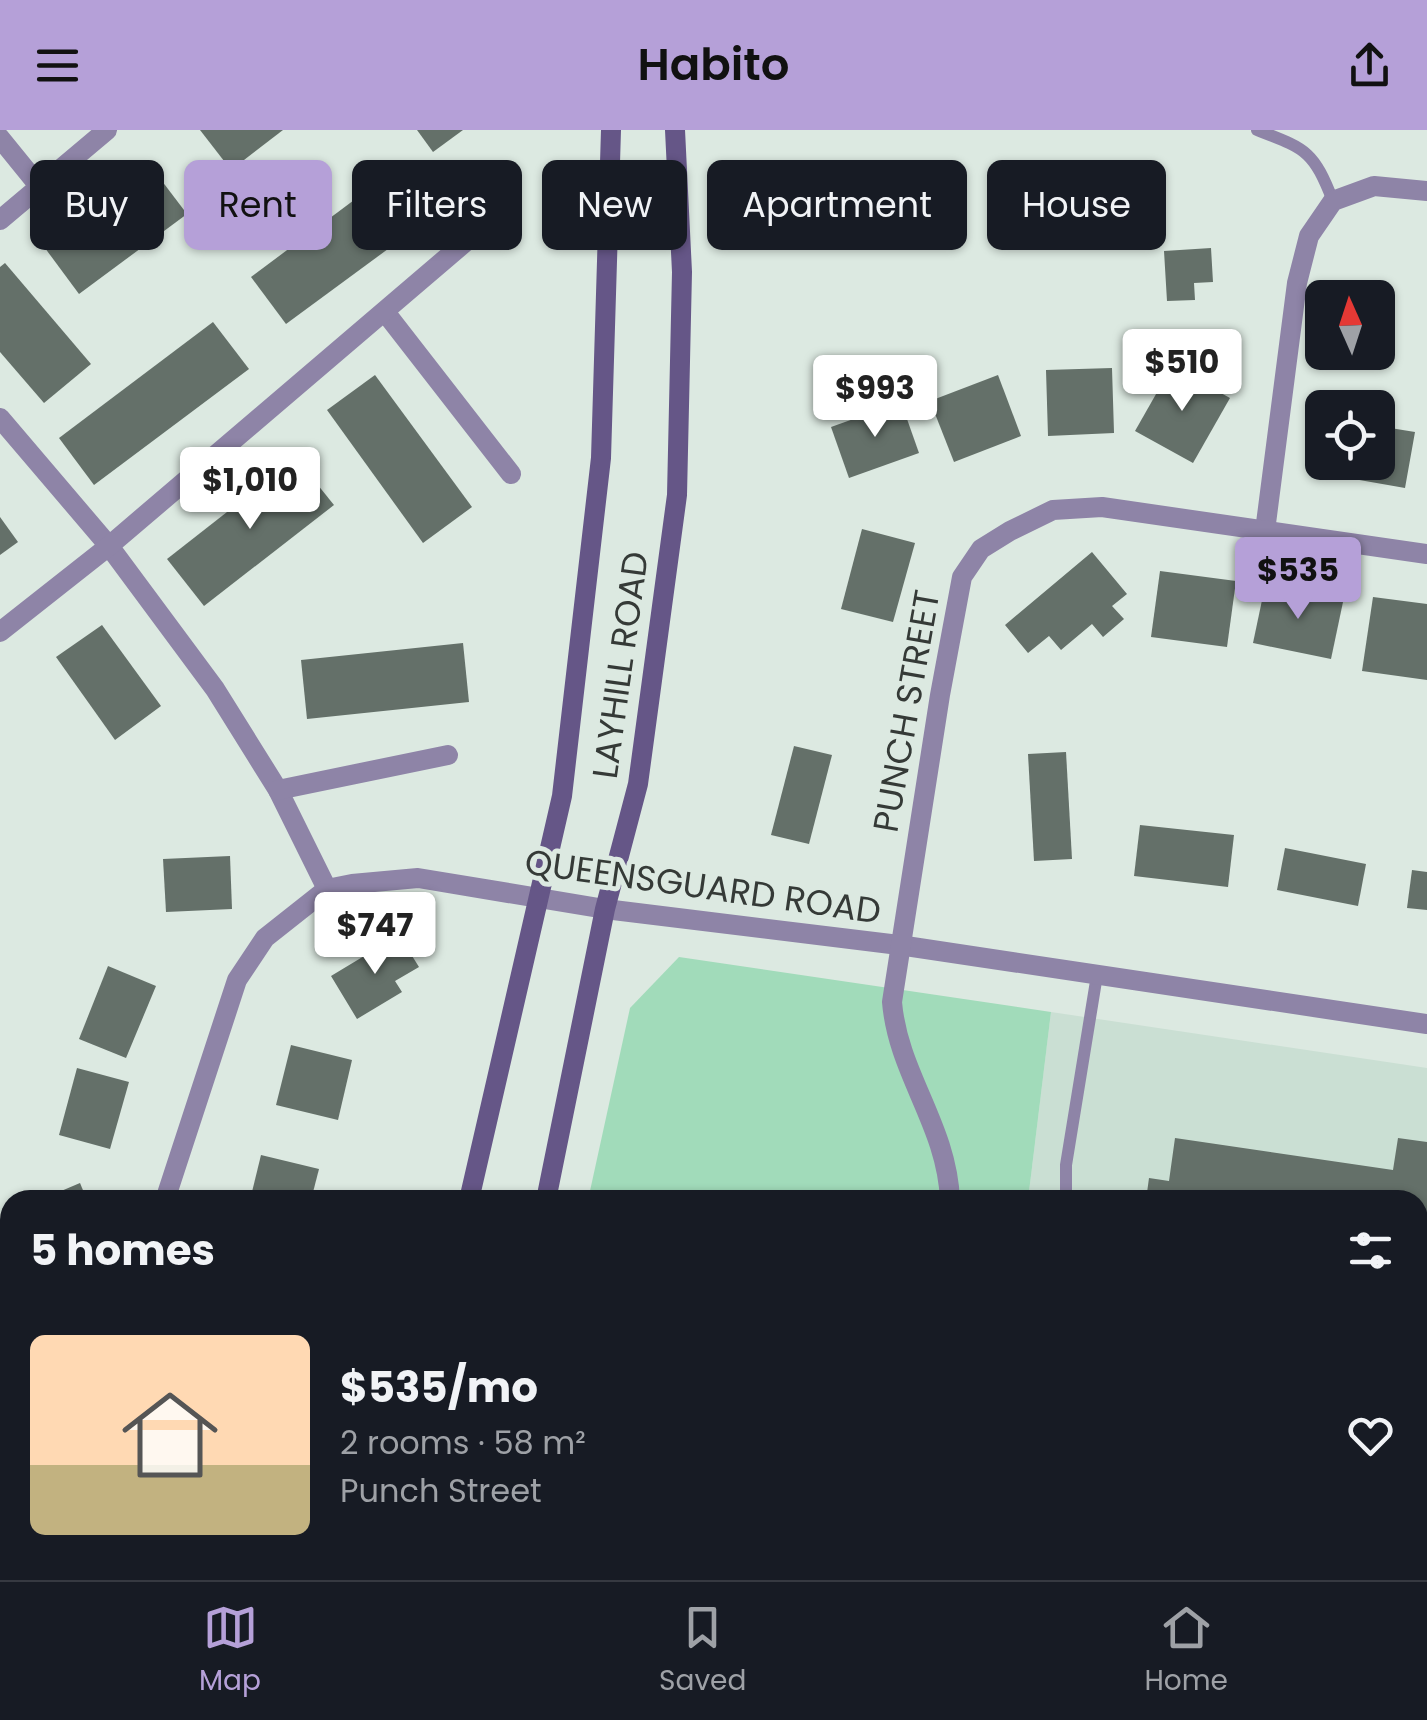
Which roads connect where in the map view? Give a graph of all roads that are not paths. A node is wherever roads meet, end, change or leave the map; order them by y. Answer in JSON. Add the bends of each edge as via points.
{"nodes":[{"id":1,"x":107,"y":130,"type":"edge"},
{"id":2,"x":611,"y":130,"type":"edge"},
{"id":3,"x":675,"y":130,"type":"edge"},
{"id":4,"x":1257,"y":130,"type":"edge"},
{"id":5,"x":0,"y":138,"type":"edge"},
{"id":6,"x":71,"y":160,"type":"edge"},
{"id":7,"x":30,"y":174,"type":"edge"},
{"id":8,"x":1427,"y":190,"type":"edge"},
{"id":9,"x":30,"y":194,"type":"edge"},
{"id":10,"x":1332,"y":201,"type":"junction"},
{"id":11,"x":0,"y":220,"type":"edge"},
{"id":12,"x":456,"y":250,"type":"edge"},
{"id":13,"x":385,"y":312,"type":"junction"},
{"id":14,"x":0,"y":418,"type":"edge"},
{"id":15,"x":511,"y":474,"type":"dead end"},
{"id":16,"x":1265,"y":531,"type":"junction"},
{"id":17,"x":110,"y":546,"type":"junction"},
{"id":18,"x":1427,"y":554,"type":"edge"},
{"id":19,"x":0,"y":632,"type":"edge"},
{"id":20,"x":448,"y":755,"type":"dead end"},
{"id":21,"x":278,"y":790,"type":"junction"},
{"id":22,"x":326,"y":889,"type":"junction"},
{"id":23,"x":540,"y":898,"type":"junction"},
{"id":24,"x":605,"y":909,"type":"junction"},
{"id":25,"x":899,"y":945,"type":"junction"},
{"id":26,"x":1097,"y":975,"type":"junction"},
{"id":27,"x":1427,"y":1024,"type":"edge"},
{"id":28,"x":167,"y":1190,"type":"edge"},
{"id":29,"x":472,"y":1190,"type":"edge"},
{"id":30,"x":548,"y":1190,"type":"edge"},
{"id":31,"x":949,"y":1190,"type":"edge"},
{"id":32,"x":1066,"y":1190,"type":"edge"}],
"edges":[{"from":1,"to":6,"type":"street"},
{"from":2,"to":23,"type":"main road","name":"LAYHILL ROAD","via":[[601,458],[562,796]]},
{"from":3,"to":24,"type":"main road","name":"LAYHILL ROAD","via":[[682,272],[677,495],[638,784]]},
{"from":4,"to":10,"type":"lane","via":[[1310,155]]},
{"from":5,"to":7,"type":"street"},
{"from":8,"to":10,"type":"street","via":[[1374,186]]},
{"from":9,"to":11,"type":"street"},
{"from":10,"to":16,"type":"street","via":[[1309,236],[1297,283]]},
{"from":12,"to":13,"type":"street"},
{"from":13,"to":15,"type":"street"},
{"from":13,"to":17,"type":"street"},
{"from":14,"to":17,"type":"street"},
{"from":16,"to":18,"type":"street","name":"PUNCH STREET"},
{"from":16,"to":25,"type":"street","name":"PUNCH STREET","via":[[1102,507],[1053,510],[982,549],[962,578]]},
{"from":17,"to":19,"type":"street"},
{"from":17,"to":21,"type":"street","via":[[215,689]]},
{"from":20,"to":21,"type":"street"},
{"from":21,"to":22,"type":"street"},
{"from":22,"to":23,"type":"street","name":"QUEENSGUARD ROAD","via":[[418,878]]},
{"from":22,"to":28,"type":"street","via":[[265,938],[237,980]]},
{"from":23,"to":24,"type":"street","name":"QUEENSGUARD ROAD"},
{"from":23,"to":29,"type":"main road","name":"LAYHILL ROAD"},
{"from":24,"to":25,"type":"street","name":"QUEENSGUARD ROAD"},
{"from":24,"to":30,"type":"main road","name":"LAYHILL ROAD"},
{"from":25,"to":26,"type":"street","name":"QUEENSGUARD ROAD"},
{"from":25,"to":31,"type":"street","name":"PUNCH STREET","via":[[895,1033],[944,1148]]},
{"from":26,"to":27,"type":"street","name":"QUEENSGUARD ROAD"},
{"from":26,"to":32,"type":"lane"}]}
